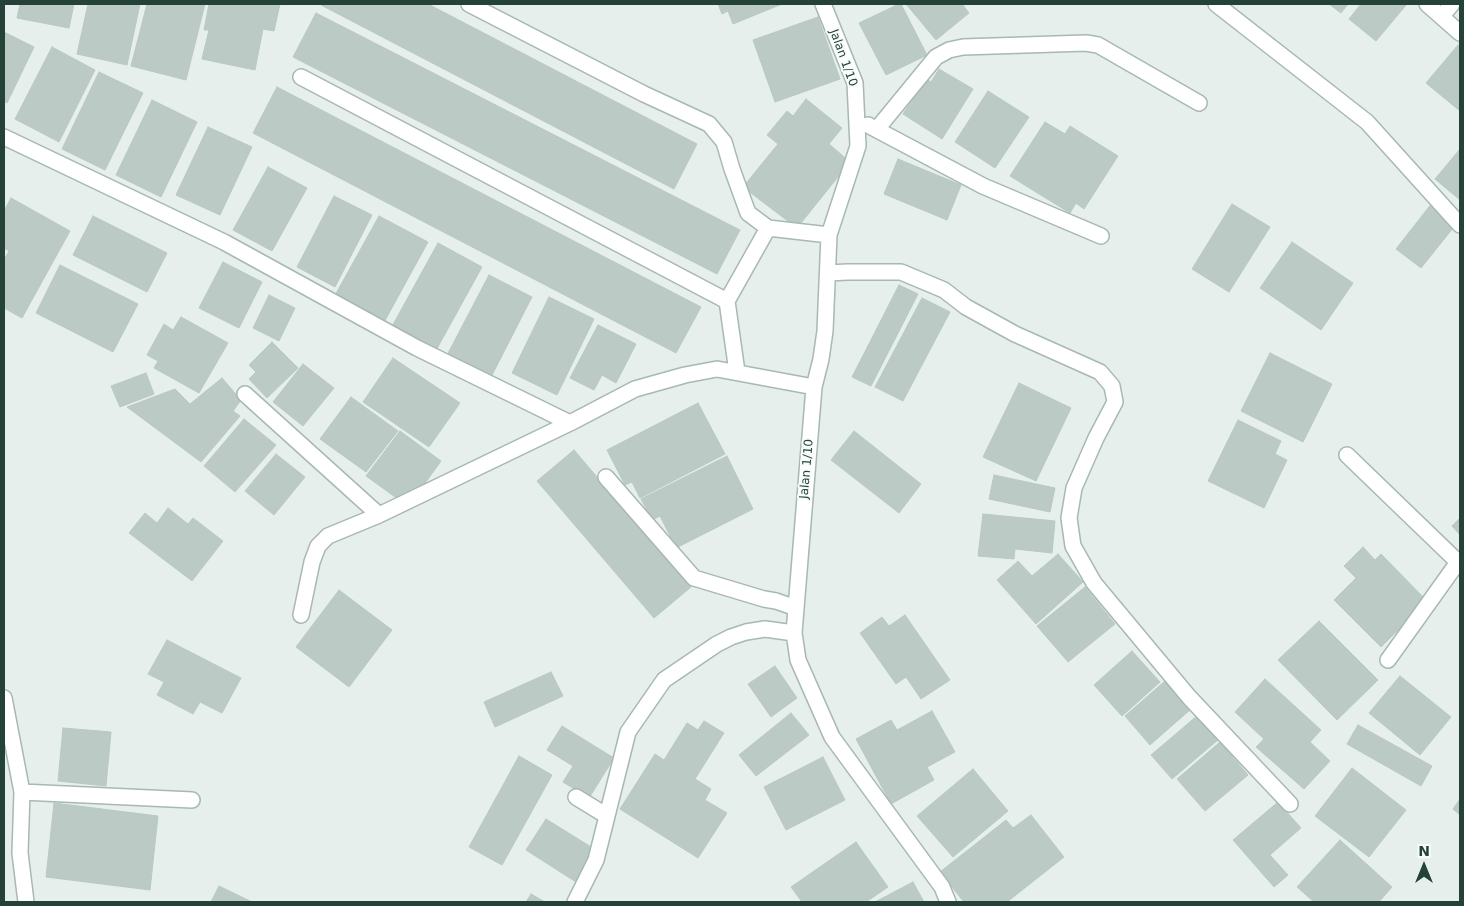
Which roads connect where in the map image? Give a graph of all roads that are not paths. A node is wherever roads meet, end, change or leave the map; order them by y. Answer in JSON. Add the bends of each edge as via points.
{"nodes":[{"id":1,"x":469,"y":4,"type":"edge"},
{"id":2,"x":822,"y":4,"type":"edge"},
{"id":3,"x":1216,"y":4,"type":"edge"},
{"id":4,"x":1427,"y":4,"type":"edge"},
{"id":5,"x":1452,"y":4,"type":"edge"},
{"id":6,"x":1442,"y":16,"type":"junction"},
{"id":7,"x":1460,"y":33,"type":"edge"},
{"id":8,"x":301,"y":77,"type":"dead end"},
{"id":9,"x":1199,"y":103,"type":"dead end"},
{"id":10,"x":858,"y":120,"type":"junction"},
{"id":11,"x":877,"y":130,"type":"junction"},
{"id":12,"x":4,"y":136,"type":"edge"},
{"id":13,"x":1460,"y":225,"type":"edge"},
{"id":14,"x":768,"y":228,"type":"junction"},
{"id":15,"x":829,"y":235,"type":"junction"},
{"id":16,"x":1101,"y":236,"type":"dead end"},
{"id":17,"x":829,"y":273,"type":"junction"},
{"id":18,"x":726,"y":301,"type":"junction"},
{"id":19,"x":737,"y":372,"type":"junction"},
{"id":20,"x":814,"y":387,"type":"junction"},
{"id":21,"x":245,"y":394,"type":"dead end"},
{"id":22,"x":570,"y":423,"type":"junction"},
{"id":23,"x":1347,"y":456,"type":"dead end"},
{"id":24,"x":606,"y":477,"type":"dead end"},
{"id":25,"x":379,"y":515,"type":"junction"},
{"id":26,"x":1459,"y":563,"type":"edge"},
{"id":27,"x":796,"y":608,"type":"junction"},
{"id":28,"x":301,"y":615,"type":"dead end"},
{"id":29,"x":794,"y":634,"type":"junction"},
{"id":30,"x":1388,"y":660,"type":"dead end"},
{"id":31,"x":4,"y":698,"type":"edge"},
{"id":32,"x":22,"y":792,"type":"junction"},
{"id":33,"x":576,"y":797,"type":"dead end"},
{"id":34,"x":192,"y":800,"type":"dead end"},
{"id":35,"x":1290,"y":804,"type":"dead end"},
{"id":36,"x":608,"y":816,"type":"junction"},
{"id":37,"x":26,"y":902,"type":"edge"},
{"id":38,"x":575,"y":902,"type":"edge"},
{"id":39,"x":948,"y":902,"type":"edge"}],
"edges":[{"from":1,"to":14,"type":"street","via":[[709,124],[724,142],[748,213]]},
{"from":2,"to":10,"type":"street","name":"Jalan 1/10","via":[[855,83]]},
{"from":3,"to":13,"type":"street","via":[[1367,122]]},
{"from":4,"to":6,"type":"street"},
{"from":5,"to":6,"type":"street"},
{"from":6,"to":7,"type":"street"},
{"from":8,"to":18,"type":"street"},
{"from":9,"to":11,"type":"street","via":[[1098,44],[962,47],[936,57]]},
{"from":10,"to":11,"type":"street"},
{"from":10,"to":15,"type":"street","name":"Jalan 1/10","via":[[858,146]]},
{"from":11,"to":16,"type":"street","via":[[983,186]]},
{"from":12,"to":22,"type":"street","via":[[224,242],[417,348]]},
{"from":14,"to":15,"type":"street"},
{"from":14,"to":18,"type":"street"},
{"from":15,"to":17,"type":"street","name":"Jalan 1/10"},
{"from":17,"to":20,"type":"street","name":"Jalan 1/10","via":[[825,331]]},
{"from":17,"to":35,"type":"street","via":[[901,272],[944,290],[966,307],[1014,334],[1100,372],[1112,386],[1115,402],[1074,488],[1069,518],[1073,546],[1094,584],[1189,696]]},
{"from":18,"to":19,"type":"street"},
{"from":19,"to":20,"type":"street"},
{"from":19,"to":22,"type":"street","via":[[706,370],[635,389]]},
{"from":20,"to":27,"type":"street","name":"Jalan 1/10"},
{"from":21,"to":25,"type":"street"},
{"from":22,"to":25,"type":"street"},
{"from":23,"to":26,"type":"street"},
{"from":24,"to":27,"type":"street","via":[[694,578]]},
{"from":25,"to":28,"type":"street","via":[[328,536],[318,546]]},
{"from":26,"to":30,"type":"street"},
{"from":27,"to":29,"type":"street","name":"Jalan 1/10"},
{"from":29,"to":36,"type":"street","via":[[765,629],[731,637],[664,680],[628,732]]},
{"from":29,"to":39,"type":"street","name":"Jalan 1/10","via":[[798,660],[832,737],[942,887]]},
{"from":31,"to":32,"type":"street"},
{"from":32,"to":34,"type":"street"},
{"from":32,"to":37,"type":"street","via":[[20,853]]},
{"from":33,"to":36,"type":"street"},
{"from":36,"to":38,"type":"street","via":[[596,860]]}]}
